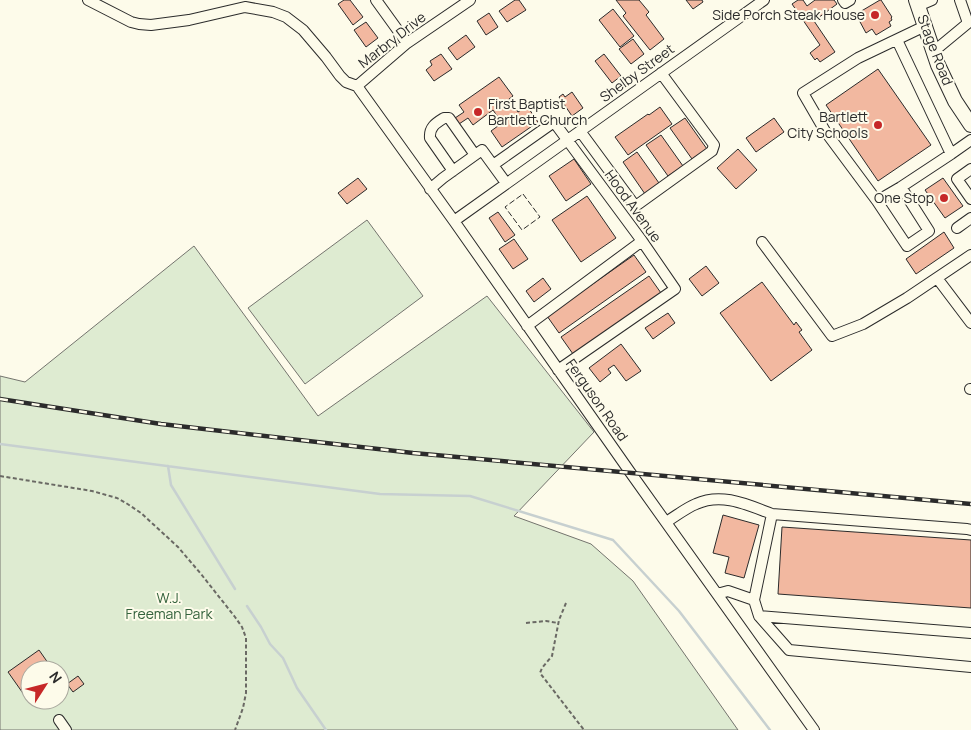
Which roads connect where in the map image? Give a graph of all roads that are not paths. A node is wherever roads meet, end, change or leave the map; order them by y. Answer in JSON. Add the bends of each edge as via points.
{"nodes":[{"id":1,"x":88,"y":0,"type":"edge"},
{"id":2,"x":376,"y":0,"type":"edge"},
{"id":3,"x":470,"y":0,"type":"edge"},
{"id":4,"x":764,"y":0,"type":"edge"},
{"id":5,"x":843,"y":0,"type":"edge"},
{"id":6,"x":850,"y":0,"type":"edge"},
{"id":7,"x":932,"y":0,"type":"edge"},
{"id":8,"x":960,"y":0,"type":"edge"},
{"id":9,"x":917,"y":3,"type":"edge"},
{"id":10,"x":924,"y":26,"type":"junction"},
{"id":11,"x":896,"y":40,"type":"junction"},
{"id":12,"x":407,"y":42,"type":"junction"},
{"id":13,"x":933,"y":52,"type":"junction"},
{"id":14,"x":661,"y":73,"type":"junction"},
{"id":15,"x":357,"y":86,"type":"junction"},
{"id":16,"x":971,"y":125,"type":"edge"},
{"id":17,"x":580,"y":131,"type":"junction"},
{"id":18,"x":567,"y":139,"type":"junction"},
{"id":19,"x":971,"y":140,"type":"edge"},
{"id":20,"x":951,"y":154,"type":"junction"},
{"id":21,"x":475,"y":155,"type":"junction"},
{"id":22,"x":493,"y":165,"type":"junction"},
{"id":23,"x":452,"y":171,"type":"junction"},
{"id":24,"x":970,"y":172,"type":"edge"},
{"id":25,"x":506,"y":183,"type":"junction"},
{"id":26,"x":901,"y":187,"type":"junction"},
{"id":27,"x":430,"y":190,"type":"junction"},
{"id":28,"x":971,"y":198,"type":"edge"},
{"id":29,"x":877,"y":201,"type":"junction"},
{"id":30,"x":971,"y":218,"type":"edge"},
{"id":31,"x":454,"y":221,"type":"junction"},
{"id":32,"x":957,"y":228,"type":"dead end"},
{"id":33,"x":642,"y":241,"type":"junction"},
{"id":34,"x":762,"y":242,"type":"dead end"},
{"id":35,"x":971,"y":255,"type":"edge"},
{"id":36,"x":937,"y":278,"type":"junction"},
{"id":37,"x":969,"y":316,"type":"edge"},
{"id":38,"x":527,"y":326,"type":"junction"},
{"id":39,"x":558,"y":370,"type":"junction"},
{"id":40,"x":772,"y":514,"type":"junction"},
{"id":41,"x":666,"y":522,"type":"junction"},
{"id":42,"x":971,"y":530,"type":"edge"},
{"id":43,"x":717,"y":594,"type":"junction"},
{"id":44,"x":754,"y":600,"type":"junction"},
{"id":45,"x":759,"y":616,"type":"junction"},
{"id":46,"x":971,"y":633,"type":"edge"},
{"id":47,"x":971,"y":667,"type":"edge"},
{"id":48,"x":59,"y":720,"type":"dead end"},
{"id":49,"x":66,"y":730,"type":"edge"},
{"id":50,"x":814,"y":730,"type":"edge"}],
"edges":[{"from":1,"to":15,"type":"street","name":"Ferguson Road","via":[[130,22],[151,25],[245,7],[273,12],[303,30],[340,76]]},
{"from":2,"to":12,"type":"street"},
{"from":3,"to":12,"type":"street","name":"Marbry Drive"},
{"from":4,"to":14,"type":"street","name":"Shelby Street"},
{"from":5,"to":6,"type":"street","via":[[845,3]]},
{"from":7,"to":9,"type":"street"},
{"from":8,"to":13,"type":"street","via":[[968,23]]},
{"from":9,"to":10,"type":"main road","name":"Stage Road"},
{"from":10,"to":11,"type":"street"},
{"from":10,"to":13,"type":"main road","name":"Stage Road"},
{"from":11,"to":20,"type":"street"},
{"from":11,"to":29,"type":"street","via":[[858,58],[804,93],[825,131]]},
{"from":12,"to":15,"type":"street","name":"Marbry Drive"},
{"from":13,"to":16,"type":"main road","name":"Stage Road","via":[[955,101]]},
{"from":14,"to":17,"type":"street","name":"Shelby Street"},
{"from":14,"to":17,"type":"street","via":[[714,145],[712,151],[637,205]]},
{"from":15,"to":27,"type":"street","name":"Ferguson Road"},
{"from":17,"to":18,"type":"street","name":"Shelby Street"},
{"from":18,"to":22,"type":"street","name":"Hood Avenue","via":[[554,122]]},
{"from":18,"to":25,"type":"street","name":"Shelby Street"},
{"from":18,"to":33,"type":"street","name":"Hood Avenue"},
{"from":19,"to":20,"type":"street"},
{"from":20,"to":26,"type":"street"},
{"from":21,"to":22,"type":"street","via":[[482,150]]},
{"from":21,"to":23,"type":"street"},
{"from":21,"to":23,"type":"street","via":[[449,118],[432,126],[430,138]]},
{"from":22,"to":25,"type":"street"},
{"from":23,"to":27,"type":"street"},
{"from":24,"to":28,"type":"street","via":[[957,179]]},
{"from":25,"to":31,"type":"street","name":"Shelby Street"},
{"from":26,"to":29,"type":"street"},
{"from":26,"to":29,"type":"street","via":[[929,231],[906,246]]},
{"from":27,"to":31,"type":"street","name":"Ferguson Road"},
{"from":30,"to":32,"type":"street"},
{"from":31,"to":38,"type":"street","name":"Ferguson Road"},
{"from":33,"to":38,"type":"street"},
{"from":33,"to":39,"type":"street","name":"Hood Avenue","via":[[675,289]]},
{"from":34,"to":36,"type":"street","via":[[832,336],[863,324]]},
{"from":35,"to":36,"type":"street"},
{"from":36,"to":37,"type":"street"},
{"from":38,"to":39,"type":"street","name":"Ferguson Road"},
{"from":39,"to":41,"type":"street","name":"Ferguson Road"},
{"from":40,"to":41,"type":"street","via":[[733,500],[716,499],[697,503]]},
{"from":40,"to":42,"type":"street"},
{"from":40,"to":44,"type":"street"},
{"from":41,"to":43,"type":"street","name":"Ferguson Road"},
{"from":43,"to":44,"type":"street","via":[[728,591]]},
{"from":43,"to":50,"type":"street","name":"Ferguson Road"},
{"from":44,"to":45,"type":"street"},
{"from":45,"to":46,"type":"street"},
{"from":45,"to":47,"type":"street","via":[[789,650]]},
{"from":48,"to":49,"type":"street"}]}
